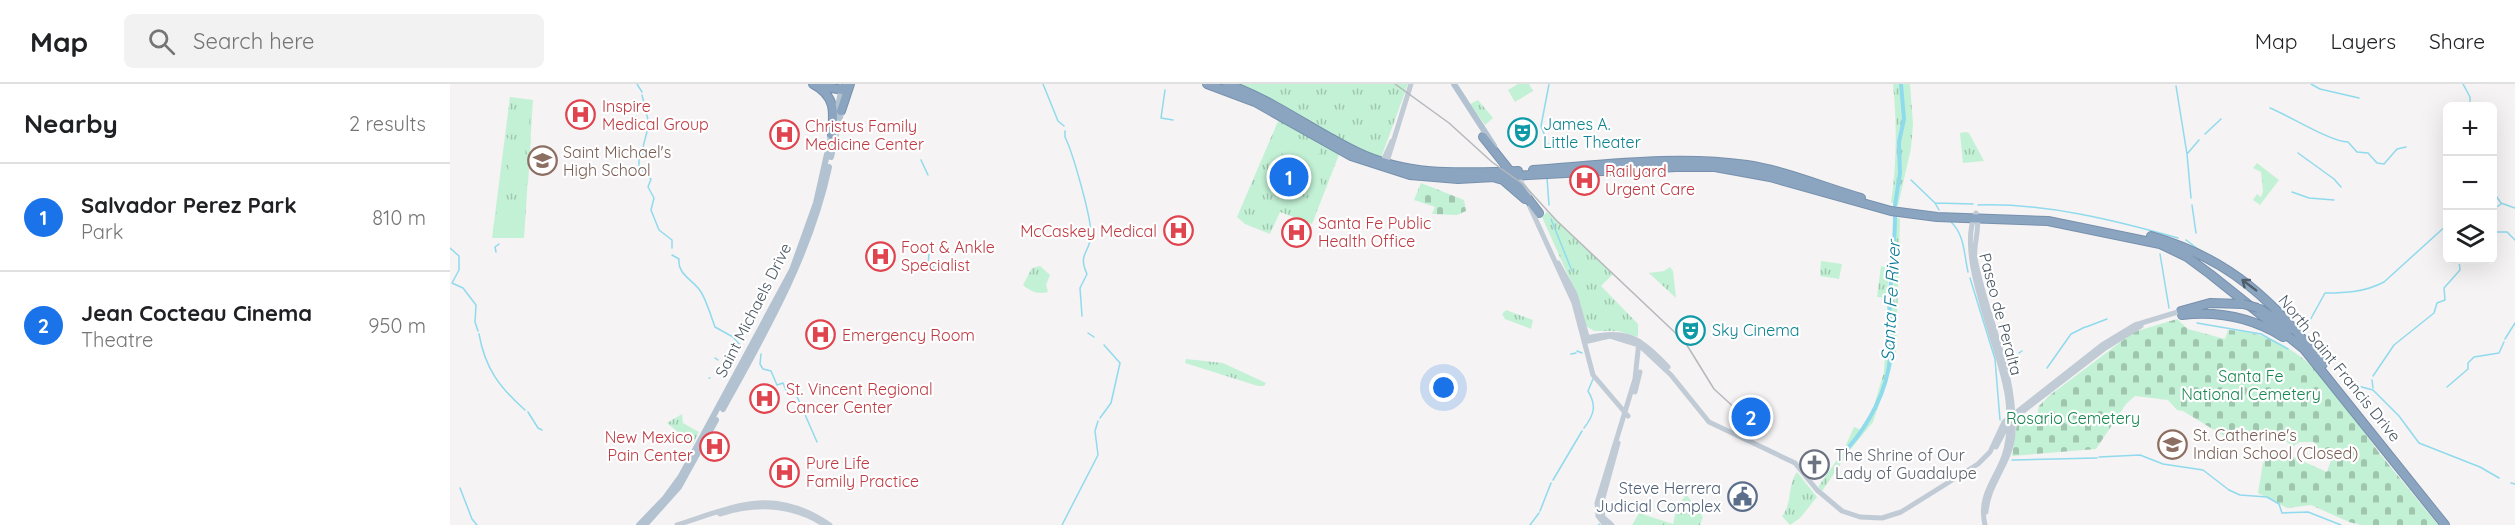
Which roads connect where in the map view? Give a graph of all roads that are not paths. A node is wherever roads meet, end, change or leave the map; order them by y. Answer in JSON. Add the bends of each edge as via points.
{"nodes":[{"id":1,"x":815,"y":84,"type":"edge"},
{"id":2,"x":1208,"y":84,"type":"edge"},
{"id":3,"x":1227,"y":84,"type":"edge"},
{"id":4,"x":1411,"y":84,"type":"edge"},
{"id":5,"x":1452,"y":84,"type":"edge"},
{"id":6,"x":846,"y":85,"type":"edge"},
{"id":7,"x":841,"y":111,"type":"joint"},
{"id":8,"x":832,"y":135,"type":"junction"},
{"id":9,"x":1483,"y":137,"type":"joint"},
{"id":10,"x":1383,"y":165,"type":"junction"},
{"id":11,"x":1513,"y":173,"type":"junction"},
{"id":12,"x":1486,"y":178,"type":"junction"},
{"id":13,"x":1523,"y":186,"type":"joint"},
{"id":14,"x":1527,"y":201,"type":"junction"},
{"id":15,"x":1906,"y":212,"type":"junction"},
{"id":16,"x":1539,"y":213,"type":"junction"},
{"id":17,"x":1975,"y":216,"type":"junction"},
{"id":18,"x":1540,"y":223,"type":"junction"},
{"id":19,"x":2179,"y":249,"type":"junction"},
{"id":20,"x":1556,"y":261,"type":"junction"},
{"id":21,"x":2182,"y":313,"type":"junction"},
{"id":22,"x":1584,"y":326,"type":"junction"},
{"id":23,"x":1614,"y":332,"type":"junction"},
{"id":24,"x":760,"y":337,"type":"junction"},
{"id":25,"x":1586,"y":340,"type":"junction"},
{"id":26,"x":1641,"y":344,"type":"junction"},
{"id":27,"x":2313,"y":355,"type":"junction"},
{"id":28,"x":744,"y":366,"type":"junction"},
{"id":29,"x":1633,"y":387,"type":"junction"},
{"id":30,"x":2013,"y":397,"type":"junction"},
{"id":31,"x":1619,"y":406,"type":"junction"},
{"id":32,"x":2024,"y":406,"type":"junction"},
{"id":33,"x":1626,"y":414,"type":"junction"},
{"id":34,"x":2013,"y":417,"type":"junction"},
{"id":35,"x":1710,"y":420,"type":"junction"},
{"id":36,"x":1763,"y":448,"type":"junction"},
{"id":37,"x":1614,"y":450,"type":"junction"},
{"id":38,"x":1784,"y":459,"type":"junction"},
{"id":39,"x":1608,"y":478,"type":"junction"},
{"id":40,"x":1818,"y":492,"type":"junction"},
{"id":41,"x":655,"y":515,"type":"junction"},
{"id":42,"x":639,"y":525,"type":"edge"},
{"id":43,"x":645,"y":525,"type":"edge"},
{"id":44,"x":654,"y":525,"type":"edge"},
{"id":45,"x":677,"y":525,"type":"edge"},
{"id":46,"x":687,"y":525,"type":"edge"},
{"id":47,"x":824,"y":525,"type":"edge"},
{"id":48,"x":830,"y":525,"type":"edge"},
{"id":49,"x":1605,"y":525,"type":"edge"},
{"id":50,"x":1612,"y":525,"type":"edge"},
{"id":51,"x":1987,"y":525,"type":"edge"},
{"id":52,"x":2445,"y":525,"type":"edge"},
{"id":53,"x":2451,"y":525,"type":"edge"}],
"edges":[{"from":1,"to":6,"type":"highway"},
{"from":1,"to":8,"type":"highway","via":[[832,103]]},
{"from":2,"to":10,"type":"highway","via":[[1255,102],[1351,156]]},
{"from":3,"to":10,"type":"highway","via":[[1265,100]]},
{"from":4,"to":10,"type":"main road"},
{"from":5,"to":9,"type":"main road"},
{"from":5,"to":11,"type":"main road"},
{"from":6,"to":7,"type":"highway"},
{"from":6,"to":8,"type":"main road","name":"Saint Michaels Drive"},
{"from":7,"to":24,"type":"main road","name":"Saint Michaels Drive","via":[[810,234],[791,281]]},
{"from":8,"to":24,"type":"main road","name":"Saint Michaels Drive","via":[[808,229]]},
{"from":9,"to":11,"type":"highway"},
{"from":10,"to":11,"type":"highway","via":[[1437,173]]},
{"from":10,"to":12,"type":"highway","via":[[1432,178]]},
{"from":11,"to":12,"type":"highway"},
{"from":11,"to":13,"type":"highway","via":[[1522,178]]},
{"from":11,"to":14,"type":"main road"},
{"from":11,"to":15,"type":"highway","via":[[1715,167]]},
{"from":11,"to":15,"type":"highway","via":[[1553,167],[1674,161],[1728,163],[1775,172]]},
{"from":11,"to":16,"type":"highway"},
{"from":12,"to":14,"type":"highway","via":[[1503,180]]},
{"from":13,"to":16,"type":"main road"},
{"from":14,"to":18,"type":"main road"},
{"from":15,"to":17,"type":"highway","name":"North Saint Francis Drive"},
{"from":16,"to":18,"type":"main road"},
{"from":17,"to":19,"type":"highway","name":"North Saint Francis Drive","via":[[2052,222]]},
{"from":17,"to":19,"type":"highway","name":"North Saint Francis Drive","via":[[2059,218],[2144,235]]},
{"from":17,"to":30,"type":"main road","name":"Paseo de Peralta","via":[[1975,257]]},
{"from":17,"to":34,"type":"main road","name":"Paseo de Peralta","via":[[1970,259]]},
{"from":18,"to":20,"type":"main road"},
{"from":19,"to":27,"type":"highway","name":"North Saint Francis Drive"},
{"from":27,"to":19,"type":"highway","name":"North Saint Francis Drive","one_way":true,"via":[[2283,315],[2250,284],[2222,266]]},
{"from":20,"to":22,"type":"main road","via":[[1575,294]]},
{"from":20,"to":25,"type":"main road"},
{"from":21,"to":27,"type":"highway","via":[[2247,321]]},
{"from":21,"to":27,"type":"highway","bridge":true,"via":[[2210,303],[2258,308],[2281,321]]},
{"from":21,"to":32,"type":"main road","via":[[2148,320],[2118,334]]},
{"from":21,"to":34,"type":"main road","via":[[2145,324],[2121,338]]},
{"from":22,"to":23,"type":"main road","via":[[1592,332]]},
{"from":22,"to":25,"type":"main road"},
{"from":23,"to":25,"type":"main road"},
{"from":23,"to":26,"type":"main road"},
{"from":24,"to":28,"type":"main road","name":"Saint Michaels Drive"},
{"from":25,"to":26,"type":"main road","via":[[1615,337]]},
{"from":25,"to":31,"type":"main road","via":[[1599,381]]},
{"from":26,"to":29,"type":"main road"},
{"from":26,"to":33,"type":"main road","via":[[1639,381]]},
{"from":26,"to":35,"type":"main road","via":[[1670,369]]},
{"from":26,"to":35,"type":"main road","via":[[1671,375],[1699,413]]},
{"from":27,"to":52,"type":"highway","name":"North Saint Francis Drive"},
{"from":27,"to":53,"type":"highway","name":"North Saint Francis Drive"},
{"from":28,"to":41,"type":"main road","name":"Saint Michaels Drive","via":[[679,487]]},
{"from":28,"to":42,"type":"main road","name":"Saint Michaels Drive","via":[[681,476]]},
{"from":29,"to":31,"type":"main road","via":[[1627,404]]},
{"from":29,"to":33,"type":"main road"},
{"from":30,"to":32,"type":"main road","via":[[2016,404]]},
{"from":30,"to":34,"type":"main road","name":"Paseo de Peralta"},
{"from":31,"to":33,"type":"main road"},
{"from":32,"to":34,"type":"main road"},
{"from":33,"to":37,"type":"main road"},
{"from":33,"to":37,"type":"main road"},
{"from":34,"to":40,"type":"main road","via":[[2000,428],[1990,453],[1980,462],[1894,516],[1854,516]]},
{"from":34,"to":51,"type":"main road","name":"Paseo de Peralta","via":[[2008,458],[1989,496]]},
{"from":34,"to":51,"type":"main road","name":"Paseo de Peralta","via":[[2005,453],[1984,498]]},
{"from":35,"to":36,"type":"main road"},
{"from":36,"to":38,"type":"main road"},
{"from":36,"to":38,"type":"main road"},
{"from":37,"to":39,"type":"main road"},
{"from":38,"to":40,"type":"main road"},
{"from":38,"to":40,"type":"main road","via":[[1800,467]]},
{"from":39,"to":49,"type":"main road","via":[[1597,506]]},
{"from":39,"to":50,"type":"main road","via":[[1602,514]]},
{"from":41,"to":43,"type":"main road","name":"Saint Michaels Drive"},
{"from":41,"to":44,"type":"main road"},
{"from":45,"to":48,"type":"main road","via":[[741,503],[767,502],[800,508]]},
{"from":46,"to":47,"type":"main road","via":[[733,510],[765,506],[798,512]]}]}
